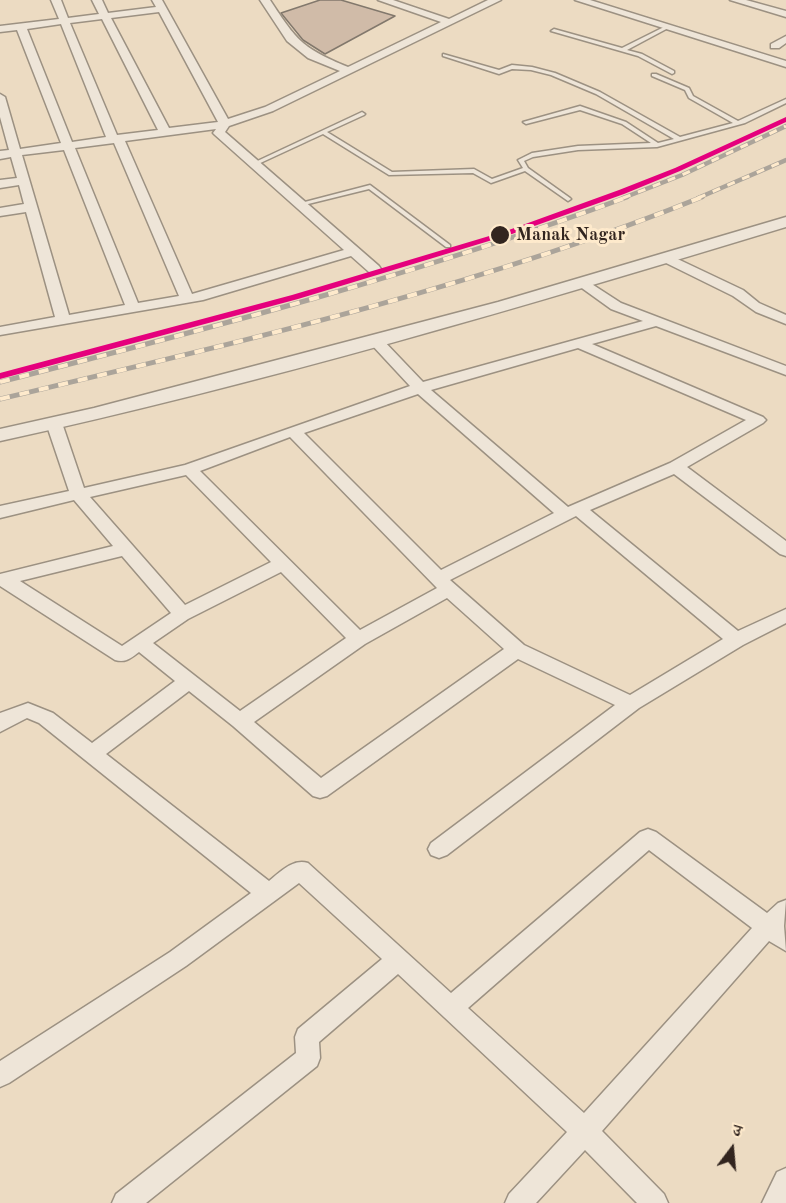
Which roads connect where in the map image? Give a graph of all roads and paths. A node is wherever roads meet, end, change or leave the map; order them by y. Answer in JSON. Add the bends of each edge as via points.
{"nodes":[{"id":1,"x":56,"y":0,"type":"edge"},
{"id":2,"x":97,"y":0,"type":"edge"},
{"id":3,"x":265,"y":0,"type":"edge"},
{"id":4,"x":383,"y":0,"type":"edge"},
{"id":5,"x":496,"y":0,"type":"edge"},
{"id":6,"x":580,"y":0,"type":"edge"},
{"id":7,"x":735,"y":0,"type":"edge"},
{"id":8,"x":160,"y":4,"type":"edge"},
{"id":9,"x":786,"y":14,"type":"edge"},
{"id":10,"x":104,"y":16,"type":"junction"},
{"id":11,"x":64,"y":21,"type":"junction"},
{"id":12,"x":450,"y":22,"type":"junction"},
{"id":13,"x":21,"y":26,"type":"junction"},
{"id":14,"x":668,"y":27,"type":"junction"},
{"id":15,"x":0,"y":29,"type":"edge"},
{"id":16,"x":554,"y":31,"type":"dead end"},
{"id":17,"x":786,"y":39,"type":"edge"},
{"id":18,"x":775,"y":46,"type":"dead end"},
{"id":19,"x":623,"y":50,"type":"junction"},
{"id":20,"x":445,"y":55,"type":"dead end"},
{"id":21,"x":786,"y":64,"type":"edge"},
{"id":22,"x":349,"y":70,"type":"junction"},
{"id":23,"x":672,"y":72,"type":"dead end"},
{"id":24,"x":654,"y":75,"type":"dead end"},
{"id":25,"x":0,"y":97,"type":"edge"},
{"id":26,"x":786,"y":101,"type":"edge"},
{"id":27,"x":362,"y":114,"type":"dead end"},
{"id":28,"x":3,"y":120,"type":"edge"},
{"id":29,"x":526,"y":122,"type":"dead end"},
{"id":30,"x":225,"y":123,"type":"junction"},
{"id":31,"x":737,"y":123,"type":"junction"},
{"id":32,"x":165,"y":132,"type":"junction"},
{"id":33,"x":323,"y":132,"type":"junction"},
{"id":34,"x":116,"y":139,"type":"junction"},
{"id":35,"x":679,"y":139,"type":"junction"},
{"id":36,"x":657,"y":145,"type":"junction"},
{"id":37,"x":67,"y":146,"type":"junction"},
{"id":38,"x":16,"y":153,"type":"junction"},
{"id":39,"x":0,"y":155,"type":"edge"},
{"id":40,"x":254,"y":164,"type":"junction"},
{"id":41,"x":525,"y":170,"type":"junction"},
{"id":42,"x":24,"y":181,"type":"junction"},
{"id":43,"x":0,"y":184,"type":"edge"},
{"id":44,"x":568,"y":199,"type":"dead end"},
{"id":45,"x":300,"y":204,"type":"junction"},
{"id":46,"x":32,"y":207,"type":"junction"},
{"id":47,"x":0,"y":212,"type":"edge"},
{"id":48,"x":785,"y":223,"type":"edge"},
{"id":49,"x":448,"y":246,"type":"dead end"},
{"id":50,"x":354,"y":251,"type":"junction"},
{"id":51,"x":667,"y":258,"type":"junction"},
{"id":52,"x":374,"y":269,"type":"dead end"},
{"id":53,"x":584,"y":283,"type":"junction"},
{"id":54,"x":188,"y":298,"type":"junction"},
{"id":55,"x":132,"y":308,"type":"junction"},
{"id":56,"x":63,"y":320,"type":"junction"},
{"id":57,"x":786,"y":320,"type":"edge"},
{"id":58,"x":655,"y":322,"type":"junction"},
{"id":59,"x":0,"y":331,"type":"edge"},
{"id":60,"x":376,"y":340,"type":"junction"},
{"id":61,"x":580,"y":344,"type":"junction"},
{"id":62,"x":786,"y":371,"type":"edge"},
{"id":63,"x":420,"y":388,"type":"junction"},
{"id":64,"x":54,"y":423,"type":"junction"},
{"id":65,"x":293,"y":431,"type":"junction"},
{"id":66,"x":0,"y":435,"type":"edge"},
{"id":67,"x":676,"y":467,"type":"junction"},
{"id":68,"x":189,"y":470,"type":"junction"},
{"id":69,"x":78,"y":494,"type":"junction"},
{"id":70,"x":0,"y":512,"type":"edge"},
{"id":71,"x":573,"y":512,"type":"junction"},
{"id":72,"x":125,"y":549,"type":"junction"},
{"id":73,"x":786,"y":550,"type":"edge"},
{"id":74,"x":283,"y":564,"type":"junction"},
{"id":75,"x":2,"y":580,"type":"edge"},
{"id":76,"x":445,"y":583,"type":"junction"},
{"id":77,"x":182,"y":614,"type":"junction"},
{"id":78,"x":786,"y":615,"type":"edge"},
{"id":79,"x":358,"y":639,"type":"junction"},
{"id":80,"x":736,"y":640,"type":"junction"},
{"id":81,"x":140,"y":643,"type":"junction"},
{"id":82,"x":517,"y":650,"type":"junction"},
{"id":83,"x":189,"y":681,"type":"junction"},
{"id":84,"x":632,"y":704,"type":"junction"},
{"id":85,"x":240,"y":721,"type":"junction"},
{"id":86,"x":0,"y":724,"type":"edge"},
{"id":87,"x":91,"y":754,"type":"junction"},
{"id":88,"x":439,"y":849,"type":"dead end"},
{"id":89,"x":268,"y":893,"type":"junction"},
{"id":90,"x":786,"y":910,"type":"edge"},
{"id":91,"x":777,"y":934,"type":"edge"},
{"id":92,"x":398,"y":960,"type":"junction"},
{"id":93,"x":451,"y":1008,"type":"junction"},
{"id":94,"x":0,"y":1075,"type":"edge"},
{"id":95,"x":585,"y":1131,"type":"junction"},
{"id":96,"x":786,"y":1181,"type":"edge"},
{"id":97,"x":125,"y":1203,"type":"edge"},
{"id":98,"x":518,"y":1203,"type":"edge"},
{"id":99,"x":655,"y":1203,"type":"edge"},
{"id":100,"x":775,"y":1203,"type":"edge"}],
"edges":[{"from":1,"to":11,"type":"street"},
{"from":2,"to":10,"type":"street"},
{"from":3,"to":22,"type":"street","via":[[291,39],[312,56]]},
{"from":4,"to":12,"type":"street"},
{"from":5,"to":12,"type":"street"},
{"from":6,"to":14,"type":"street"},
{"from":7,"to":9,"type":"street"},
{"from":8,"to":10,"type":"street"},
{"from":8,"to":30,"type":"street"},
{"from":10,"to":11,"type":"street"},
{"from":10,"to":32,"type":"street"},
{"from":11,"to":13,"type":"street"},
{"from":11,"to":34,"type":"street"},
{"from":12,"to":22,"type":"street"},
{"from":13,"to":15,"type":"street"},
{"from":13,"to":37,"type":"street"},
{"from":14,"to":19,"type":"lane"},
{"from":14,"to":21,"type":"street"},
{"from":16,"to":19,"type":"lane"},
{"from":17,"to":18,"type":"street"},
{"from":19,"to":23,"type":"lane"},
{"from":20,"to":35,"type":"lane","via":[[499,72],[510,67],[571,81]]},
{"from":22,"to":30,"type":"street","via":[[269,109]]},
{"from":24,"to":31,"type":"lane","via":[[687,88],[691,97]]},
{"from":25,"to":28,"type":"street"},
{"from":26,"to":31,"type":"lane"},
{"from":27,"to":33,"type":"lane"},
{"from":28,"to":38,"type":"street"},
{"from":29,"to":36,"type":"lane","via":[[580,108],[624,123]]},
{"from":30,"to":32,"type":"street"},
{"from":30,"to":40,"type":"street","via":[[219,134]]},
{"from":31,"to":35,"type":"lane"},
{"from":32,"to":34,"type":"street"},
{"from":33,"to":40,"type":"lane"},
{"from":33,"to":41,"type":"lane","via":[[391,174],[474,171],[491,180]]},
{"from":34,"to":37,"type":"street"},
{"from":34,"to":54,"type":"street"},
{"from":35,"to":36,"type":"lane"},
{"from":36,"to":41,"type":"lane","via":[[578,148],[532,155],[521,160]]},
{"from":37,"to":38,"type":"street"},
{"from":37,"to":55,"type":"street"},
{"from":38,"to":39,"type":"street"},
{"from":38,"to":42,"type":"street"},
{"from":40,"to":45,"type":"street"},
{"from":41,"to":44,"type":"lane"},
{"from":42,"to":43,"type":"street"},
{"from":42,"to":46,"type":"street"},
{"from":45,"to":49,"type":"lane","via":[[370,187]]},
{"from":45,"to":50,"type":"street"},
{"from":46,"to":47,"type":"street"},
{"from":46,"to":56,"type":"street"},
{"from":48,"to":51,"type":"street"},
{"from":50,"to":52,"type":"street"},
{"from":50,"to":54,"type":"street"},
{"from":51,"to":53,"type":"street"},
{"from":51,"to":57,"type":"street"},
{"from":53,"to":58,"type":"street","via":[[616,306]]},
{"from":53,"to":60,"type":"street"},
{"from":54,"to":55,"type":"street"},
{"from":55,"to":56,"type":"street"},
{"from":56,"to":59,"type":"street"},
{"from":58,"to":61,"type":"street"},
{"from":58,"to":62,"type":"street"},
{"from":60,"to":63,"type":"street"},
{"from":60,"to":64,"type":"street"},
{"from":61,"to":63,"type":"street"},
{"from":61,"to":67,"type":"street","via":[[758,420]]},
{"from":63,"to":65,"type":"street"},
{"from":63,"to":71,"type":"street"},
{"from":64,"to":66,"type":"street"},
{"from":64,"to":69,"type":"street"},
{"from":65,"to":68,"type":"street"},
{"from":65,"to":76,"type":"street"},
{"from":67,"to":71,"type":"street"},
{"from":67,"to":73,"type":"street"},
{"from":68,"to":69,"type":"street"},
{"from":68,"to":74,"type":"street"},
{"from":69,"to":70,"type":"street"},
{"from":69,"to":72,"type":"street"},
{"from":71,"to":76,"type":"street"},
{"from":71,"to":80,"type":"street"},
{"from":72,"to":75,"type":"street"},
{"from":72,"to":77,"type":"street"},
{"from":74,"to":77,"type":"street"},
{"from":74,"to":79,"type":"street"},
{"from":75,"to":81,"type":"street","via":[[122,655]]},
{"from":76,"to":79,"type":"street"},
{"from":76,"to":82,"type":"street"},
{"from":77,"to":81,"type":"street"},
{"from":78,"to":80,"type":"street"},
{"from":79,"to":85,"type":"street"},
{"from":80,"to":84,"type":"street"},
{"from":81,"to":83,"type":"street"},
{"from":82,"to":84,"type":"street"},
{"from":82,"to":85,"type":"street","via":[[320,790]]},
{"from":83,"to":85,"type":"street"},
{"from":83,"to":87,"type":"street"},
{"from":84,"to":88,"type":"street"},
{"from":86,"to":87,"type":"street","via":[[28,710],[46,718]]},
{"from":87,"to":89,"type":"street"},
{"from":89,"to":92,"type":"street","via":[[300,870]]},
{"from":89,"to":94,"type":"street","via":[[178,958]]},
{"from":90,"to":91,"type":"street"},
{"from":91,"to":93,"type":"street","via":[[648,838]]},
{"from":91,"to":95,"type":"street"},
{"from":92,"to":93,"type":"street"},
{"from":92,"to":97,"type":"street","via":[[307,1037],[308,1058]]},
{"from":93,"to":95,"type":"street"},
{"from":95,"to":98,"type":"street"},
{"from":95,"to":99,"type":"street"},
{"from":96,"to":100,"type":"street"}]}
